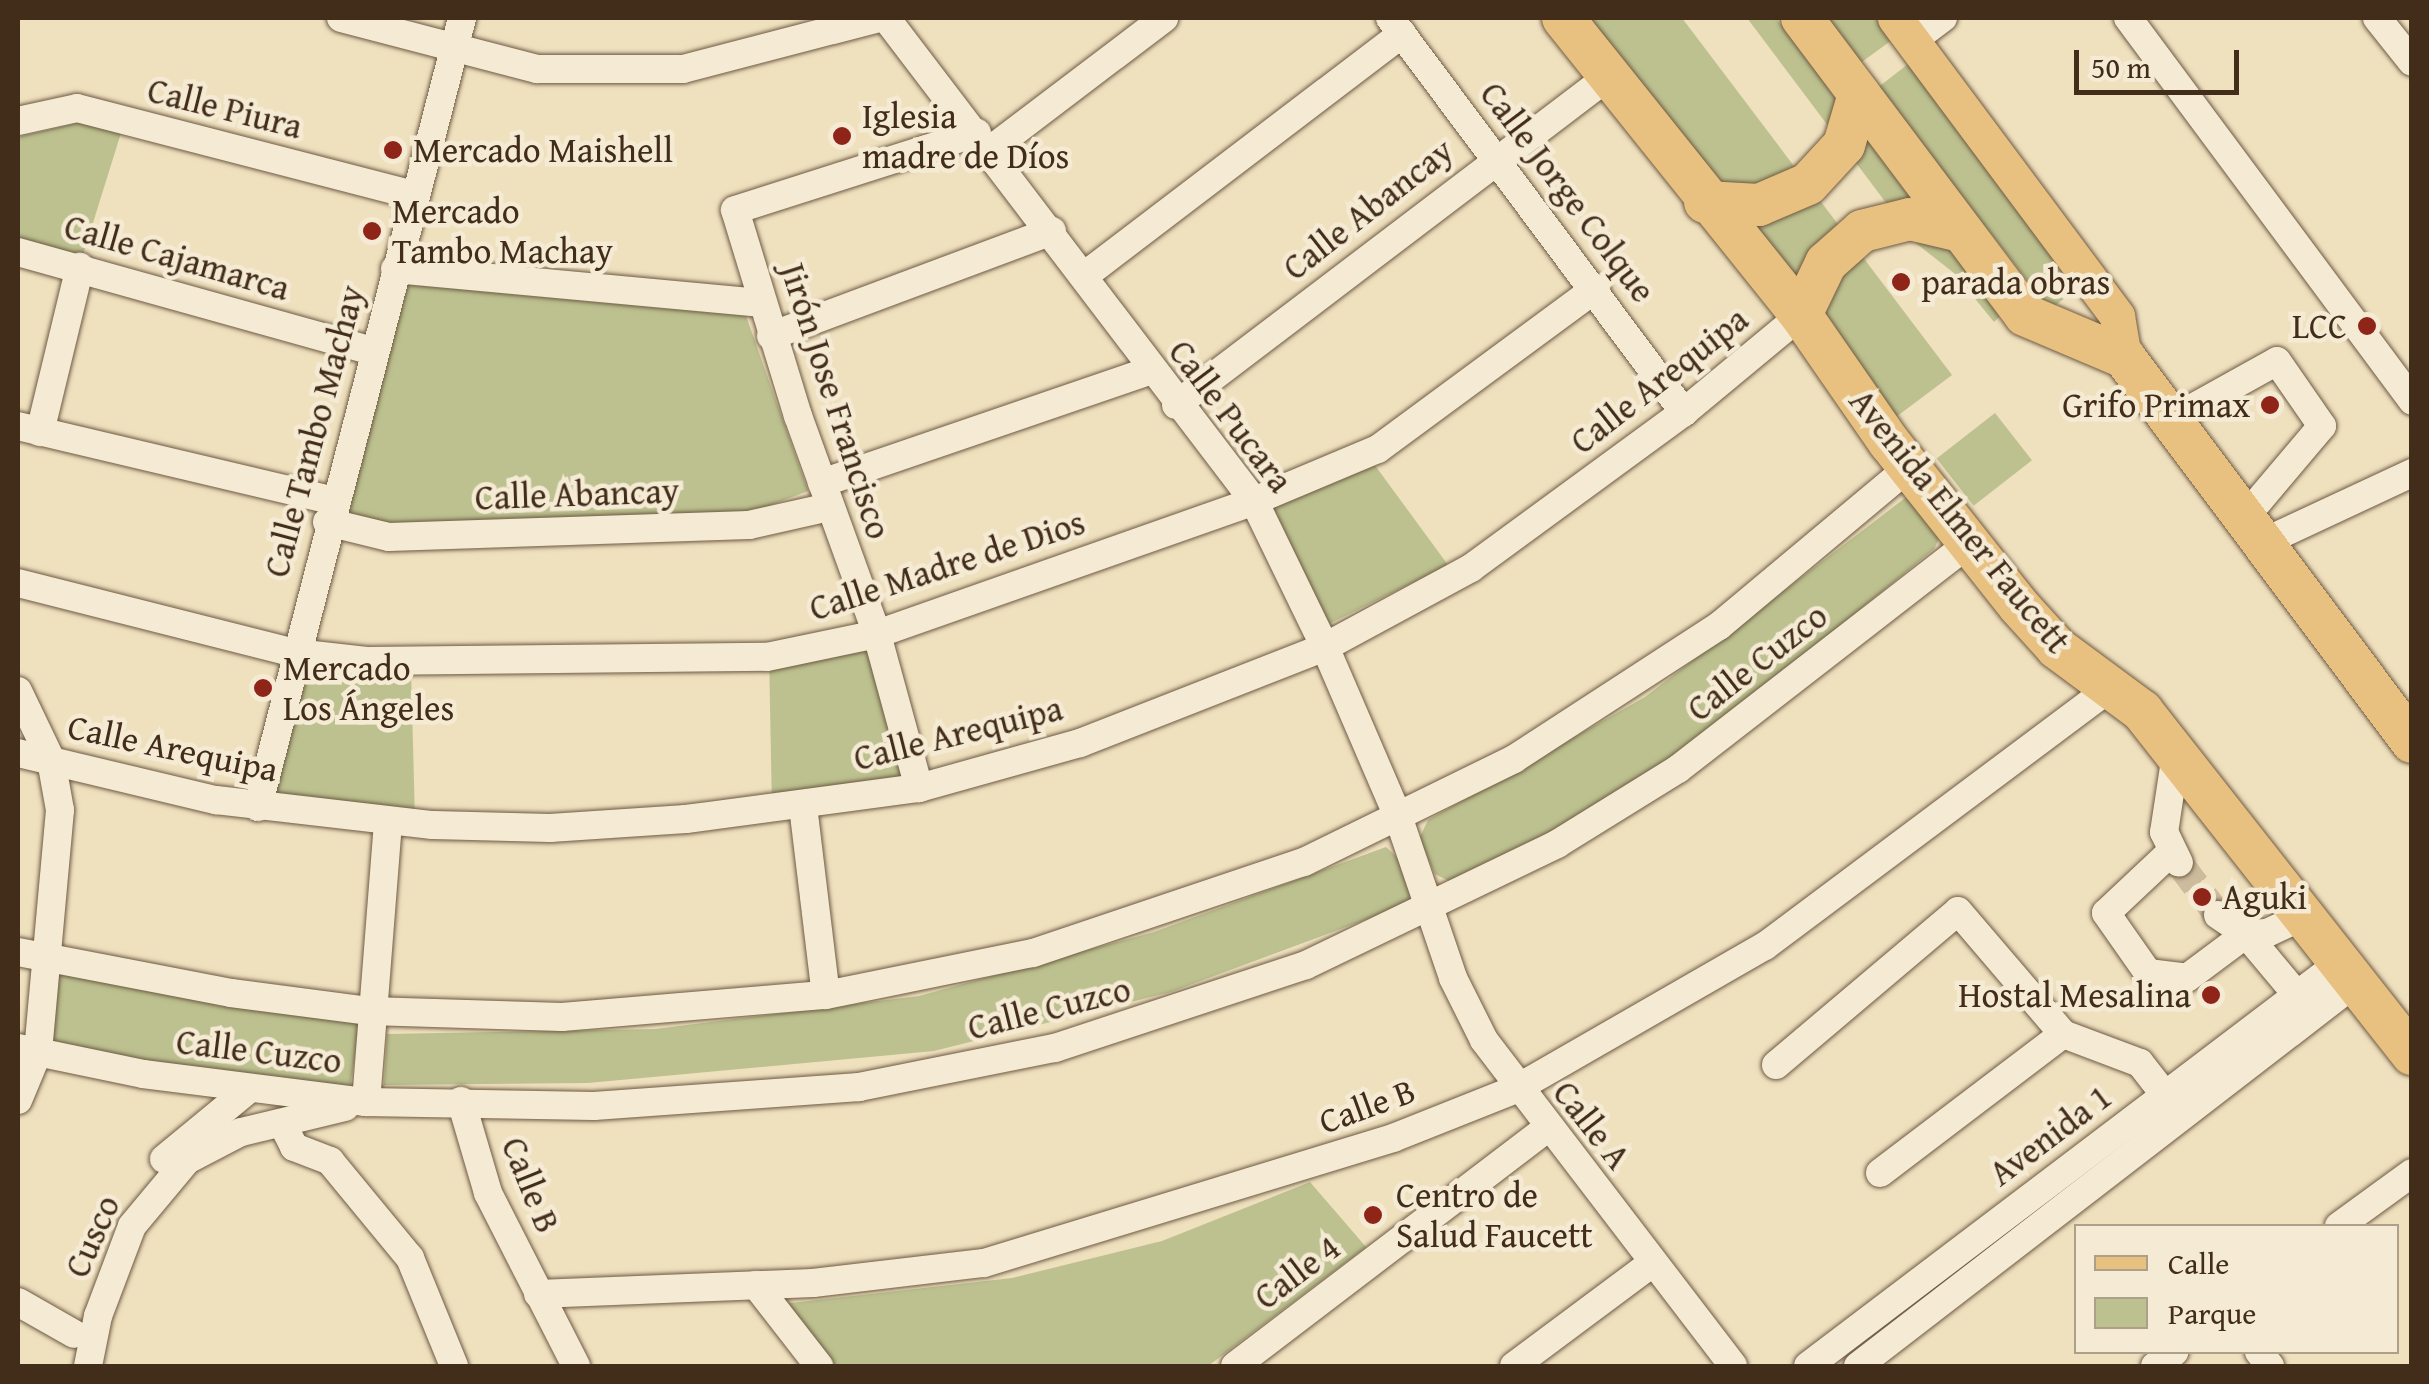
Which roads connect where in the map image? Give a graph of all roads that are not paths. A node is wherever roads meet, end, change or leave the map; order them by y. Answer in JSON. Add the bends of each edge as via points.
{"nodes":[{"id":1,"x":341,"y":18,"type":"edge"},
{"id":2,"x":462,"y":18,"type":"edge"},
{"id":3,"x":882,"y":18,"type":"edge"},
{"id":4,"x":1164,"y":18,"type":"edge"},
{"id":5,"x":1563,"y":18,"type":"edge"},
{"id":6,"x":1802,"y":18,"type":"edge"},
{"id":7,"x":1943,"y":18,"type":"edge"},
{"id":8,"x":2128,"y":18,"type":"edge"},
{"id":9,"x":2377,"y":18,"type":"edge"},
{"id":10,"x":841,"y":22,"type":"edge"},
{"id":11,"x":1396,"y":26,"type":"edge"},
{"id":12,"x":1903,"y":29,"type":"edge"},
{"id":13,"x":454,"y":51,"type":"junction"},
{"id":14,"x":2412,"y":62,"type":"edge"},
{"id":15,"x":1609,"y":76,"type":"junction"},
{"id":16,"x":1859,"y":94,"type":"junction"},
{"id":17,"x":18,"y":121,"type":"edge"},
{"id":18,"x":982,"y":142,"type":"junction"},
{"id":19,"x":1494,"y":159,"type":"junction"},
{"id":20,"x":413,"y":195,"type":"junction"},
{"id":21,"x":1705,"y":202,"type":"junction"},
{"id":22,"x":1957,"y":230,"type":"junction"},
{"id":23,"x":1052,"y":232,"type":"junction"},
{"id":24,"x":18,"y":252,"type":"edge"},
{"id":25,"x":80,"y":268,"type":"junction"},
{"id":26,"x":395,"y":269,"type":"junction"},
{"id":27,"x":1084,"y":276,"type":"junction"},
{"id":28,"x":1596,"y":288,"type":"junction"},
{"id":29,"x":762,"y":303,"type":"junction"},
{"id":30,"x":1801,"y":315,"type":"junction"},
{"id":31,"x":772,"y":336,"type":"junction"},
{"id":32,"x":373,"y":350,"type":"junction"},
{"id":33,"x":2124,"y":357,"type":"junction"},
{"id":34,"x":1150,"y":371,"type":"junction"},
{"id":35,"x":2412,"y":401,"type":"edge"},
{"id":36,"x":1176,"y":405,"type":"junction"},
{"id":37,"x":1684,"y":412,"type":"junction"},
{"id":38,"x":2172,"y":420,"type":"junction"},
{"id":39,"x":28,"y":429,"type":"edge"},
{"id":40,"x":1909,"y":467,"type":"junction"},
{"id":41,"x":2412,"y":473,"type":"edge"},
{"id":42,"x":826,"y":495,"type":"junction"},
{"id":43,"x":1254,"y":501,"type":"junction"},
{"id":44,"x":330,"y":511,"type":"junction"},
{"id":45,"x":2255,"y":529,"type":"junction"},
{"id":46,"x":1970,"y":543,"type":"junction"},
{"id":47,"x":18,"y":583,"type":"edge"},
{"id":48,"x":877,"y":634,"type":"junction"},
{"id":49,"x":1326,"y":646,"type":"junction"},
{"id":50,"x":295,"y":653,"type":"junction"},
{"id":51,"x":2108,"y":689,"type":"junction"},
{"id":52,"x":18,"y":691,"type":"edge"},
{"id":53,"x":2412,"y":742,"type":"edge"},
{"id":54,"x":18,"y":752,"type":"edge"},
{"id":55,"x":2176,"y":754,"type":"junction"},
{"id":56,"x":50,"y":760,"type":"junction"},
{"id":57,"x":919,"y":788,"type":"junction"},
{"id":58,"x":804,"y":806,"type":"junction"},
{"id":59,"x":258,"y":807,"type":"junction"},
{"id":60,"x":1399,"y":819,"type":"junction"},
{"id":61,"x":388,"y":821,"type":"junction"},
{"id":62,"x":1427,"y":910,"type":"junction"},
{"id":63,"x":2218,"y":915,"type":"tunnel mouth"},
{"id":64,"x":2303,"y":916,"type":"junction"},
{"id":65,"x":2246,"y":934,"type":"junction"},
{"id":66,"x":31,"y":955,"type":"edge"},
{"id":67,"x":2347,"y":973,"type":"junction"},
{"id":68,"x":826,"y":995,"type":"junction"},
{"id":69,"x":2297,"y":995,"type":"junction"},
{"id":70,"x":370,"y":1010,"type":"junction"},
{"id":71,"x":2064,"y":1034,"type":"junction"},
{"id":72,"x":28,"y":1050,"type":"edge"},
{"id":73,"x":2412,"y":1054,"type":"edge"},
{"id":74,"x":1776,"y":1065,"type":"dead end"},
{"id":75,"x":250,"y":1089,"type":"junction"},
{"id":76,"x":1516,"y":1089,"type":"junction"},
{"id":77,"x":2165,"y":1095,"type":"junction"},
{"id":78,"x":18,"y":1100,"type":"edge"},
{"id":79,"x":461,"y":1101,"type":"junction"},
{"id":80,"x":366,"y":1102,"type":"junction"},
{"id":81,"x":282,"y":1123,"type":"junction"},
{"id":82,"x":1547,"y":1128,"type":"junction"},
{"id":83,"x":2412,"y":1173,"type":"edge"},
{"id":84,"x":1880,"y":1174,"type":"dead end"},
{"id":85,"x":2343,"y":1224,"type":"edge"},
{"id":86,"x":1652,"y":1263,"type":"junction"},
{"id":87,"x":756,"y":1285,"type":"junction"},
{"id":88,"x":538,"y":1294,"type":"junction"},
{"id":89,"x":18,"y":1302,"type":"edge"},
{"id":90,"x":74,"y":1334,"type":"junction"},
{"id":91,"x":71,"y":1366,"type":"edge"},
{"id":92,"x":88,"y":1366,"type":"edge"},
{"id":93,"x":454,"y":1366,"type":"edge"},
{"id":94,"x":576,"y":1366,"type":"edge"},
{"id":95,"x":818,"y":1366,"type":"edge"},
{"id":96,"x":1235,"y":1366,"type":"edge"},
{"id":97,"x":1514,"y":1366,"type":"edge"},
{"id":98,"x":1732,"y":1366,"type":"edge"},
{"id":99,"x":1808,"y":1366,"type":"edge"},
{"id":100,"x":1858,"y":1366,"type":"edge"}],
"edges":[{"from":1,"to":13,"type":"street"},
{"from":2,"to":13,"type":"street","name":"Calle Tambo Machay"},
{"from":3,"to":10,"type":"street"},
{"from":3,"to":18,"type":"street","name":"Calle Pucara"},
{"from":4,"to":18,"type":"street"},
{"from":5,"to":15,"type":"highway","name":"Avenida Elmer Faucett"},
{"from":6,"to":16,"type":"highway"},
{"from":7,"to":12,"type":"street"},
{"from":8,"to":35,"type":"street"},
{"from":9,"to":14,"type":"street"},
{"from":10,"to":13,"type":"street","via":[[682,69],[537,69]]},
{"from":11,"to":19,"type":"street","name":"Calle Jorge Colque"},
{"from":11,"to":27,"type":"street"},
{"from":12,"to":33,"type":"main road","via":[[2117,316]]},
{"from":13,"to":20,"type":"street","name":"Calle Tambo Machay"},
{"from":15,"to":19,"type":"street","name":"Calle Abancay"},
{"from":15,"to":21,"type":"highway","name":"Avenida Elmer Faucett"},
{"from":16,"to":21,"type":"highway","via":[[1844,145],[1808,184],[1758,204]]},
{"from":16,"to":22,"type":"highway"},
{"from":17,"to":20,"type":"street","name":"Calle Piura","via":[[77,108]]},
{"from":18,"to":23,"type":"street","name":"Calle Pucara"},
{"from":18,"to":29,"type":"street","name":"Jirón Jose Francisco","via":[[735,210]]},
{"from":19,"to":28,"type":"street","name":"Calle Jorge Colque"},
{"from":19,"to":36,"type":"street","name":"Calle Abancay"},
{"from":20,"to":26,"type":"street","name":"Calle Tambo Machay"},
{"from":21,"to":30,"type":"highway","name":"Avenida Elmer Faucett"},
{"from":22,"to":30,"type":"highway","via":[[1910,219],[1862,231],[1826,263]]},
{"from":22,"to":33,"type":"highway","via":[[2026,315]]},
{"from":23,"to":27,"type":"street","name":"Calle Pucara"},
{"from":23,"to":31,"type":"street"},
{"from":24,"to":25,"type":"street","name":"Calle Cajamarca"},
{"from":25,"to":32,"type":"street","name":"Calle Cajamarca"},
{"from":25,"to":39,"type":"street"},
{"from":26,"to":29,"type":"street"},
{"from":26,"to":32,"type":"street","name":"Calle Tambo Machay"},
{"from":27,"to":34,"type":"street","name":"Calle Pucara"},
{"from":28,"to":37,"type":"street","name":"Calle Jorge Colque"},
{"from":28,"to":43,"type":"street","name":"Calle Madre de Dios","via":[[1378,449]]},
{"from":29,"to":31,"type":"street","name":"Jirón Jose Francisco"},
{"from":30,"to":37,"type":"street","name":"Calle Arequipa"},
{"from":30,"to":40,"type":"highway","name":"Avenida Elmer Faucett"},
{"from":31,"to":42,"type":"street","name":"Jirón Jose Francisco"},
{"from":32,"to":44,"type":"street","name":"Calle Tambo Machay"},
{"from":33,"to":38,"type":"highway"},
{"from":34,"to":36,"type":"street","name":"Calle Pucara"},
{"from":34,"to":42,"type":"street","name":"Calle Abancay"},
{"from":36,"to":43,"type":"street","name":"Calle Pucara"},
{"from":37,"to":49,"type":"street","name":"Calle Arequipa","via":[[1471,568]]},
{"from":38,"to":45,"type":"highway"},
{"from":38,"to":45,"type":"street","via":[[2278,361],[2322,426]]},
{"from":39,"to":44,"type":"street","name":"Calle Abancay"},
{"from":40,"to":46,"type":"highway","name":"Avenida Elmer Faucett"},
{"from":40,"to":60,"type":"street","name":"Calle Cuzco","via":[[1719,626],[1642,680]]},
{"from":41,"to":45,"type":"street"},
{"from":42,"to":44,"type":"street","name":"Calle Abancay","via":[[749,525],[389,538]]},
{"from":42,"to":48,"type":"street","name":"Jirón Jose Francisco"},
{"from":43,"to":48,"type":"street","name":"Calle Madre de Dios"},
{"from":43,"to":49,"type":"street","name":"Calle Pucara"},
{"from":44,"to":50,"type":"street","name":"Calle Tambo Machay"},
{"from":45,"to":53,"type":"highway"},
{"from":46,"to":51,"type":"highway","name":"Avenida Elmer Faucett","via":[[2057,648]]},
{"from":46,"to":62,"type":"street","name":"Calle Cuzco","via":[[1678,770],[1558,844]]},
{"from":47,"to":50,"type":"street","name":"Calle Madre de Dios"},
{"from":48,"to":50,"type":"street","name":"Calle Madre de Dios","via":[[767,657],[702,660],[367,661]]},
{"from":48,"to":57,"type":"street","name":"Jirón Jose Francisco"},
{"from":49,"to":57,"type":"street","name":"Calle Arequipa","via":[[1080,744]]},
{"from":49,"to":60,"type":"street","name":"Calle Pucara"},
{"from":50,"to":59,"type":"street","name":"Calle Tambo Machay"},
{"from":51,"to":55,"type":"highway","name":"Avenida Elmer Faucett","via":[[2142,712]]},
{"from":51,"to":76,"type":"street","name":"Calle B","via":[[1765,946]]},
{"from":52,"to":56,"type":"street"},
{"from":54,"to":56,"type":"street","name":"Calle Arequipa"},
{"from":55,"to":64,"type":"highway","name":"Avenida Elmer Faucett"},
{"from":55,"to":65,"type":"street","via":[[2164,832],[2175,858],[2106,913],[2148,973],[2187,978]]},
{"from":56,"to":59,"type":"street","name":"Calle Arequipa"},
{"from":56,"to":66,"type":"street","via":[[60,810]]},
{"from":57,"to":58,"type":"street","name":"Calle Arequipa"},
{"from":58,"to":61,"type":"street","name":"Calle Arequipa","via":[[550,828]]},
{"from":58,"to":68,"type":"street"},
{"from":59,"to":61,"type":"street","name":"Calle Arequipa"},
{"from":60,"to":62,"type":"street","name":"Calle Pucara"},
{"from":60,"to":68,"type":"street","name":"Calle Cuzco","via":[[1304,862],[1118,929],[940,975]]},
{"from":61,"to":70,"type":"street"},
{"from":62,"to":76,"type":"street","name":"Calle A","via":[[1453,978]]},
{"from":62,"to":79,"type":"street","name":"Calle Cuzco","via":[[1182,1011],[925,1076],[710,1102]]},
{"from":63,"to":65,"type":"street"},
{"from":64,"to":65,"type":"street","via":[[2267,933]]},
{"from":64,"to":67,"type":"highway","name":"Avenida Elmer Faucett"},
{"from":65,"to":69,"type":"street"},
{"from":66,"to":70,"type":"street","name":"Calle Cuzco"},
{"from":66,"to":72,"type":"street"},
{"from":67,"to":69,"type":"street","name":"Avenida 1"},
{"from":67,"to":73,"type":"highway","name":"Avenida Elmer Faucett"},
{"from":67,"to":100,"type":"street","name":"Avenida 1"},
{"from":68,"to":70,"type":"street","name":"Calle Cuzco","via":[[562,1017]]},
{"from":69,"to":77,"type":"street","name":"Avenida 1"},
{"from":70,"to":80,"type":"street"},
{"from":71,"to":74,"type":"street","via":[[1958,911]]},
{"from":71,"to":77,"type":"street","via":[[2140,1062]]},
{"from":71,"to":84,"type":"street"},
{"from":72,"to":75,"type":"street","name":"Calle Cuzco"},
{"from":72,"to":78,"type":"street"},
{"from":75,"to":80,"type":"street","name":"Calle Cuzco"},
{"from":75,"to":90,"type":"street","via":[[162,1160],[131,1200],[94,1272]]},
{"from":76,"to":82,"type":"street","name":"Calle A"},
{"from":76,"to":87,"type":"street","name":"Calle B","via":[[1393,1138],[1192,1204],[984,1263]]},
{"from":77,"to":99,"type":"street","name":"Avenida 1"},
{"from":79,"to":80,"type":"street","name":"Calle Cuzco"},
{"from":79,"to":88,"type":"street","name":"Calle B","via":[[488,1193]]},
{"from":80,"to":81,"type":"street","name":"Cusco"},
{"from":81,"to":92,"type":"street","name":"Cusco","via":[[241,1132],[187,1160],[147,1201],[121,1250]]},
{"from":81,"to":93,"type":"street","via":[[294,1147],[330,1161],[410,1258]]},
{"from":82,"to":86,"type":"street","name":"Calle A"},
{"from":82,"to":96,"type":"street","name":"Calle 4"},
{"from":83,"to":85,"type":"street"},
{"from":86,"to":97,"type":"street"},
{"from":86,"to":98,"type":"street","name":"Calle A"},
{"from":87,"to":88,"type":"street","name":"Calle B"},
{"from":87,"to":95,"type":"street"},
{"from":88,"to":94,"type":"street","name":"Calle B"},
{"from":89,"to":90,"type":"street"},
{"from":90,"to":91,"type":"street"}]}
